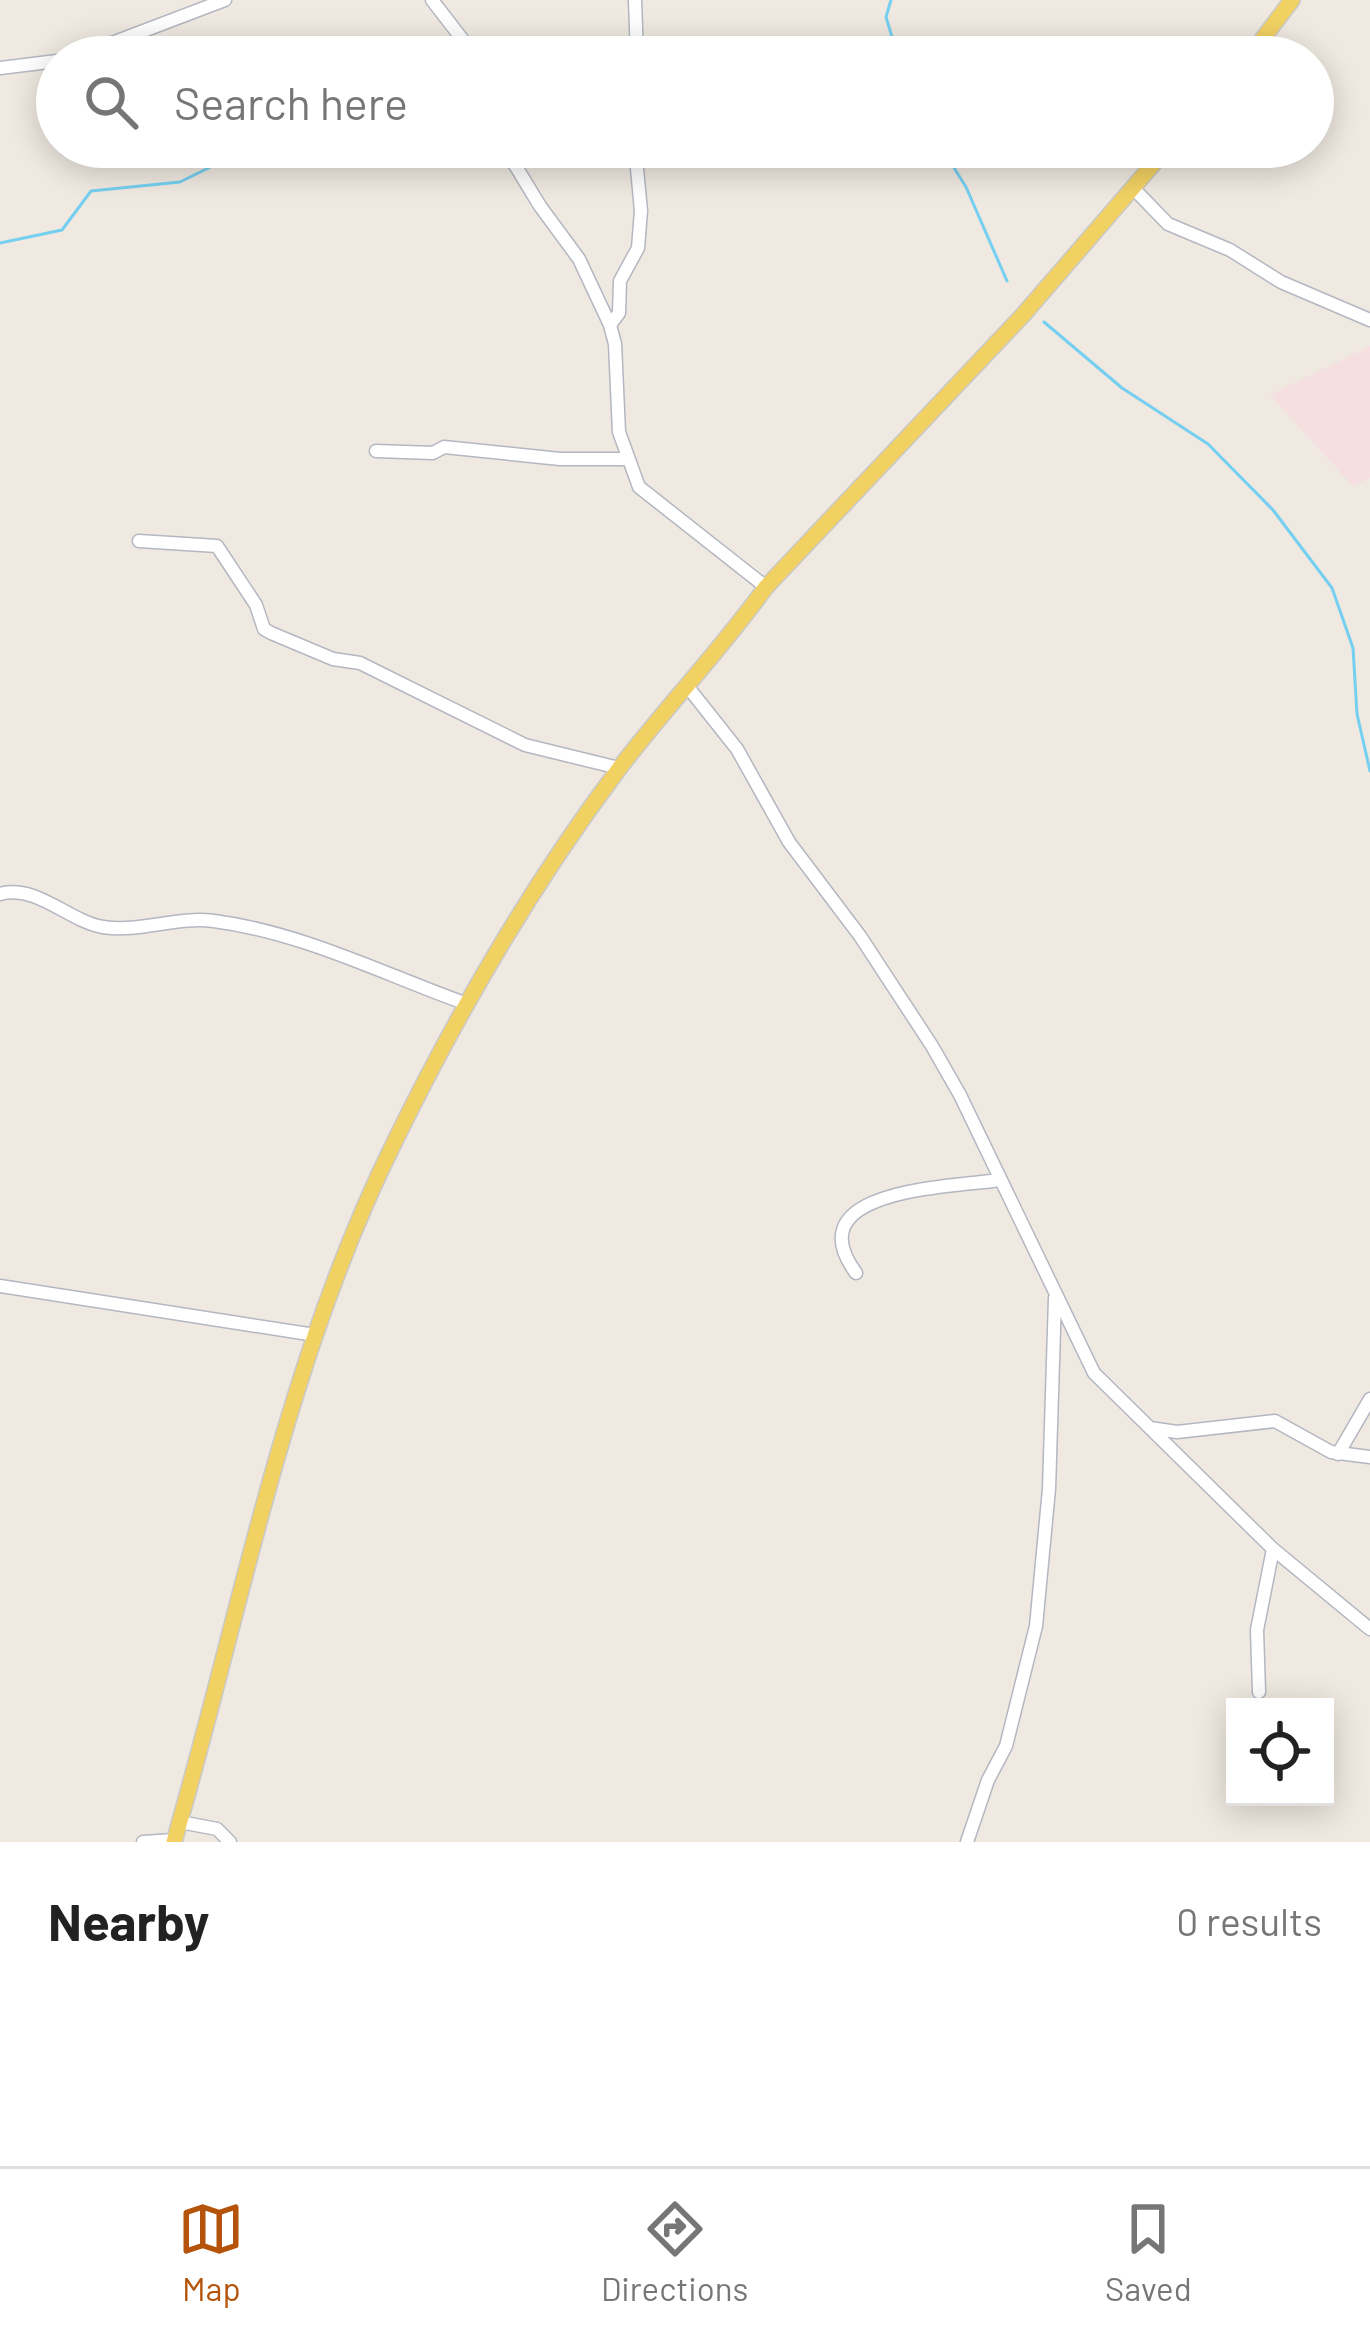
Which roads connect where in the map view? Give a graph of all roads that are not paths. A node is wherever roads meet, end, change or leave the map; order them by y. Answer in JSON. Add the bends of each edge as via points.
{"nodes":[{"id":1,"x":225,"y":0,"type":"edge"},
{"id":2,"x":431,"y":0,"type":"edge"},
{"id":3,"x":635,"y":0,"type":"edge"},
{"id":4,"x":1292,"y":0,"type":"edge"},
{"id":5,"x":130,"y":36,"type":"edge"},
{"id":6,"x":459,"y":36,"type":"edge"},
{"id":7,"x":637,"y":36,"type":"edge"},
{"id":8,"x":1265,"y":36,"type":"edge"},
{"id":9,"x":36,"y":64,"type":"edge"},
{"id":10,"x":0,"y":68,"type":"edge"},
{"id":11,"x":516,"y":168,"type":"edge"},
{"id":12,"x":634,"y":168,"type":"edge"},
{"id":13,"x":1150,"y":168,"type":"edge"},
{"id":14,"x":1133,"y":188,"type":"junction"},
{"id":15,"x":1370,"y":320,"type":"edge"},
{"id":16,"x":610,"y":325,"type":"junction"},
{"id":17,"x":376,"y":451,"type":"dead end"},
{"id":18,"x":626,"y":460,"type":"junction"},
{"id":19,"x":139,"y":542,"type":"dead end"},
{"id":20,"x":766,"y":587,"type":"junction"},
{"id":21,"x":687,"y":686,"type":"junction"},
{"id":22,"x":620,"y":768,"type":"junction"},
{"id":23,"x":0,"y":894,"type":"edge"},
{"id":24,"x":467,"y":1004,"type":"junction"},
{"id":25,"x":1000,"y":1180,"type":"junction"},
{"id":26,"x":856,"y":1273,"type":"dead end"},
{"id":27,"x":0,"y":1286,"type":"edge"},
{"id":28,"x":1055,"y":1293,"type":"junction"},
{"id":29,"x":316,"y":1335,"type":"junction"},
{"id":30,"x":1370,"y":1399,"type":"edge"},
{"id":31,"x":1149,"y":1428,"type":"junction"},
{"id":32,"x":1338,"y":1454,"type":"junction"},
{"id":33,"x":1370,"y":1457,"type":"edge"},
{"id":34,"x":1273,"y":1549,"type":"junction"},
{"id":35,"x":1370,"y":1629,"type":"edge"},
{"id":36,"x":1259,"y":1692,"type":"dead end"},
{"id":37,"x":180,"y":1822,"type":"junction"},
{"id":38,"x":174,"y":1841,"type":"edge"},
{"id":39,"x":143,"y":1842,"type":"edge"},
{"id":40,"x":230,"y":1842,"type":"edge"},
{"id":41,"x":967,"y":1842,"type":"edge"}],
"edges":[{"from":1,"to":5,"type":"street"},
{"from":2,"to":6,"type":"street"},
{"from":3,"to":7,"type":"street"},
{"from":4,"to":8,"type":"main road"},
{"from":9,"to":10,"type":"street"},
{"from":11,"to":16,"type":"street","via":[[579,259]]},
{"from":12,"to":16,"type":"street","via":[[638,248]]},
{"from":13,"to":14,"type":"main road"},
{"from":14,"to":15,"type":"street","via":[[1168,224]]},
{"from":14,"to":20,"type":"main road"},
{"from":16,"to":18,"type":"street"},
{"from":17,"to":18,"type":"street","via":[[444,447]]},
{"from":18,"to":20,"type":"street","via":[[654,502]]},
{"from":19,"to":22,"type":"street","via":[[217,546],[271,634],[360,663],[525,745]]},
{"from":20,"to":21,"type":"main road"},
{"from":21,"to":22,"type":"main road"},
{"from":21,"to":25,"type":"street","via":[[912,1012]]},
{"from":22,"to":24,"type":"main road"},
{"from":23,"to":24,"type":"street","via":[[20,892],[103,927],[200,920],[279,932]]},
{"from":24,"to":29,"type":"main road","via":[[391,1148]]},
{"from":25,"to":26,"type":"street","via":[[867,1203],[839,1236]]},
{"from":25,"to":28,"type":"street"},
{"from":27,"to":29,"type":"street"},
{"from":28,"to":31,"type":"street","via":[[1094,1373]]},
{"from":28,"to":41,"type":"street","via":[[1036,1626],[1006,1746]]},
{"from":29,"to":37,"type":"main road"},
{"from":30,"to":32,"type":"street"},
{"from":31,"to":32,"type":"street","via":[[1275,1421]]},
{"from":31,"to":34,"type":"street"},
{"from":32,"to":33,"type":"street"},
{"from":34,"to":35,"type":"street"},
{"from":34,"to":36,"type":"street","via":[[1257,1630]]},
{"from":37,"to":38,"type":"main road"},
{"from":37,"to":40,"type":"street","via":[[217,1829]]},
{"from":38,"to":39,"type":"street"}]}
